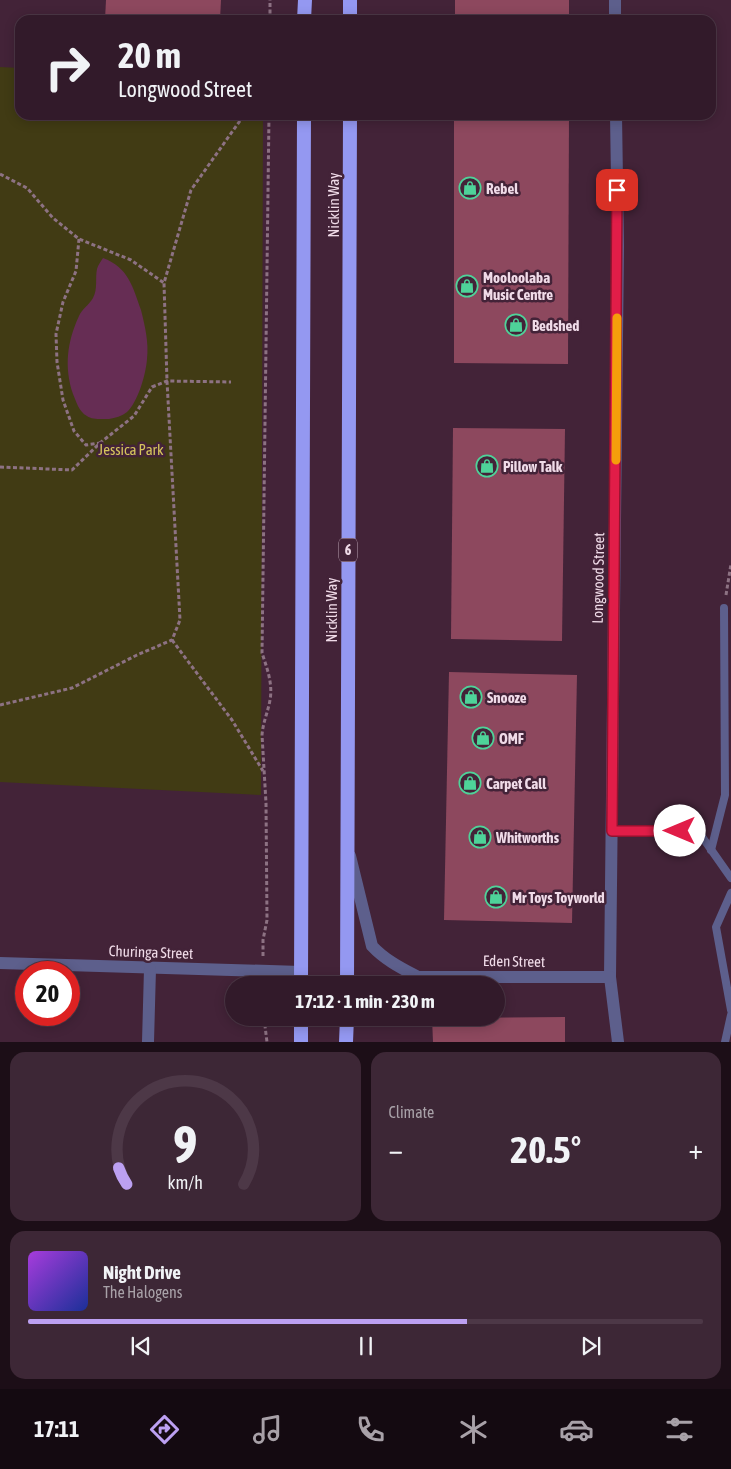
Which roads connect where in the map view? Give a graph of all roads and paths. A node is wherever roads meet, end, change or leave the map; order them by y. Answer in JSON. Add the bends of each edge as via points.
{"nodes":[{"id":1,"x":270,"y":0,"type":"edge"},
{"id":2,"x":304,"y":0,"type":"edge"},
{"id":3,"x":350,"y":0,"type":"edge"},
{"id":4,"x":615,"y":0,"type":"edge"},
{"id":5,"x":270,"y":15,"type":"edge"},
{"id":6,"x":304,"y":15,"type":"edge"},
{"id":7,"x":350,"y":15,"type":"edge"},
{"id":8,"x":615,"y":15,"type":"edge"},
{"id":9,"x":240,"y":120,"type":"edge"},
{"id":10,"x":268,"y":120,"type":"edge"},
{"id":11,"x":304,"y":120,"type":"edge"},
{"id":12,"x":350,"y":120,"type":"edge"},
{"id":13,"x":616,"y":120,"type":"edge"},
{"id":14,"x":0,"y":174,"type":"edge"},
{"id":15,"x":79,"y":239,"type":"junction"},
{"id":16,"x":164,"y":283,"type":"junction"},
{"id":17,"x":167,"y":381,"type":"junction"},
{"id":18,"x":232,"y":382,"type":"dead end"},
{"id":19,"x":100,"y":442,"type":"junction"},
{"id":20,"x":0,"y":467,"type":"edge"},
{"id":21,"x":730,"y":564,"type":"edge"},
{"id":22,"x":724,"y":608,"type":"joint"},
{"id":23,"x":172,"y":640,"type":"junction"},
{"id":24,"x":0,"y":705,"type":"edge"},
{"id":25,"x":264,"y":773,"type":"junction"},
{"id":26,"x":612,"y":831,"type":"junction"},
{"id":27,"x":348,"y":846,"type":"junction"},
{"id":28,"x":711,"y":850,"type":"junction"},
{"id":29,"x":731,"y":878,"type":"edge"},
{"id":30,"x":731,"y":893,"type":"edge"},
{"id":31,"x":263,"y":947,"type":"dead end"},
{"id":32,"x":0,"y":963,"type":"edge"},
{"id":33,"x":150,"y":969,"type":"junction"},
{"id":34,"x":267,"y":976,"type":"edge"},
{"id":35,"x":301,"y":976,"type":"edge"},
{"id":36,"x":347,"y":976,"type":"edge"},
{"id":37,"x":416,"y":976,"type":"edge"},
{"id":38,"x":505,"y":977,"type":"edge"},
{"id":39,"x":610,"y":977,"type":"junction"},
{"id":40,"x":731,"y":1010,"type":"edge"},
{"id":41,"x":731,"y":1016,"type":"edge"},
{"id":42,"x":265,"y":1026,"type":"edge"},
{"id":43,"x":301,"y":1026,"type":"edge"},
{"id":44,"x":347,"y":1026,"type":"edge"},
{"id":45,"x":148,"y":1042,"type":"edge"},
{"id":46,"x":267,"y":1042,"type":"edge"},
{"id":47,"x":301,"y":1042,"type":"edge"},
{"id":48,"x":346,"y":1042,"type":"edge"},
{"id":49,"x":618,"y":1042,"type":"edge"},
{"id":50,"x":725,"y":1042,"type":"edge"}],
"edges":[{"from":1,"to":5,"type":"path"},
{"from":2,"to":6,"type":"highway"},
{"from":3,"to":7,"type":"highway"},
{"from":4,"to":8,"type":"street"},
{"from":9,"to":16,"type":"path","via":[[191,190]]},
{"from":10,"to":25,"type":"path","via":[[262,653],[269,672],[270,698],[263,723]]},
{"from":11,"to":35,"type":"highway","name":"Nicklin Way"},
{"from":12,"to":27,"type":"highway","name":"Nicklin Way","number":"6"},
{"from":13,"to":26,"type":"street","name":"Longwood Street","via":[[618,246]]},
{"from":14,"to":15,"type":"path","via":[[27,188],[53,218]]},
{"from":15,"to":16,"type":"path","via":[[131,260]]},
{"from":15,"to":19,"type":"path","via":[[76,271],[63,302],[56,334],[57,362],[63,400],[74,431],[86,445]]},
{"from":16,"to":17,"type":"path"},
{"from":17,"to":18,"type":"path"},
{"from":17,"to":19,"type":"path","via":[[152,387],[134,416]]},
{"from":17,"to":23,"type":"path","via":[[180,620]]},
{"from":19,"to":20,"type":"path","via":[[72,470]]},
{"from":21,"to":22,"type":"path"},
{"from":22,"to":28,"type":"lane","via":[[726,795]]},
{"from":23,"to":24,"type":"path","via":[[72,688]]},
{"from":23,"to":25,"type":"path","via":[[232,720]]},
{"from":25,"to":31,"type":"path","via":[[267,920]]},
{"from":26,"to":28,"type":"lane","via":[[698,831]]},
{"from":26,"to":39,"type":"street","name":"Longwood Street"},
{"from":27,"to":36,"type":"highway","name":"Nicklin Way","number":"6"},
{"from":27,"to":37,"type":"street","name":"Eden Street","via":[[372,946],[391,963]]},
{"from":28,"to":29,"type":"lane"},
{"from":30,"to":40,"type":"lane","via":[[716,927]]},
{"from":32,"to":33,"type":"street","name":"Churinga Street"},
{"from":33,"to":34,"type":"street","name":"Churinga Street"},
{"from":33,"to":45,"type":"street"},
{"from":38,"to":39,"type":"street","name":"Eden Street"},
{"from":39,"to":49,"type":"street","name":"Longwood Street"},
{"from":41,"to":50,"type":"lane"},
{"from":42,"to":46,"type":"path"},
{"from":43,"to":47,"type":"highway"},
{"from":44,"to":48,"type":"highway"}]}
